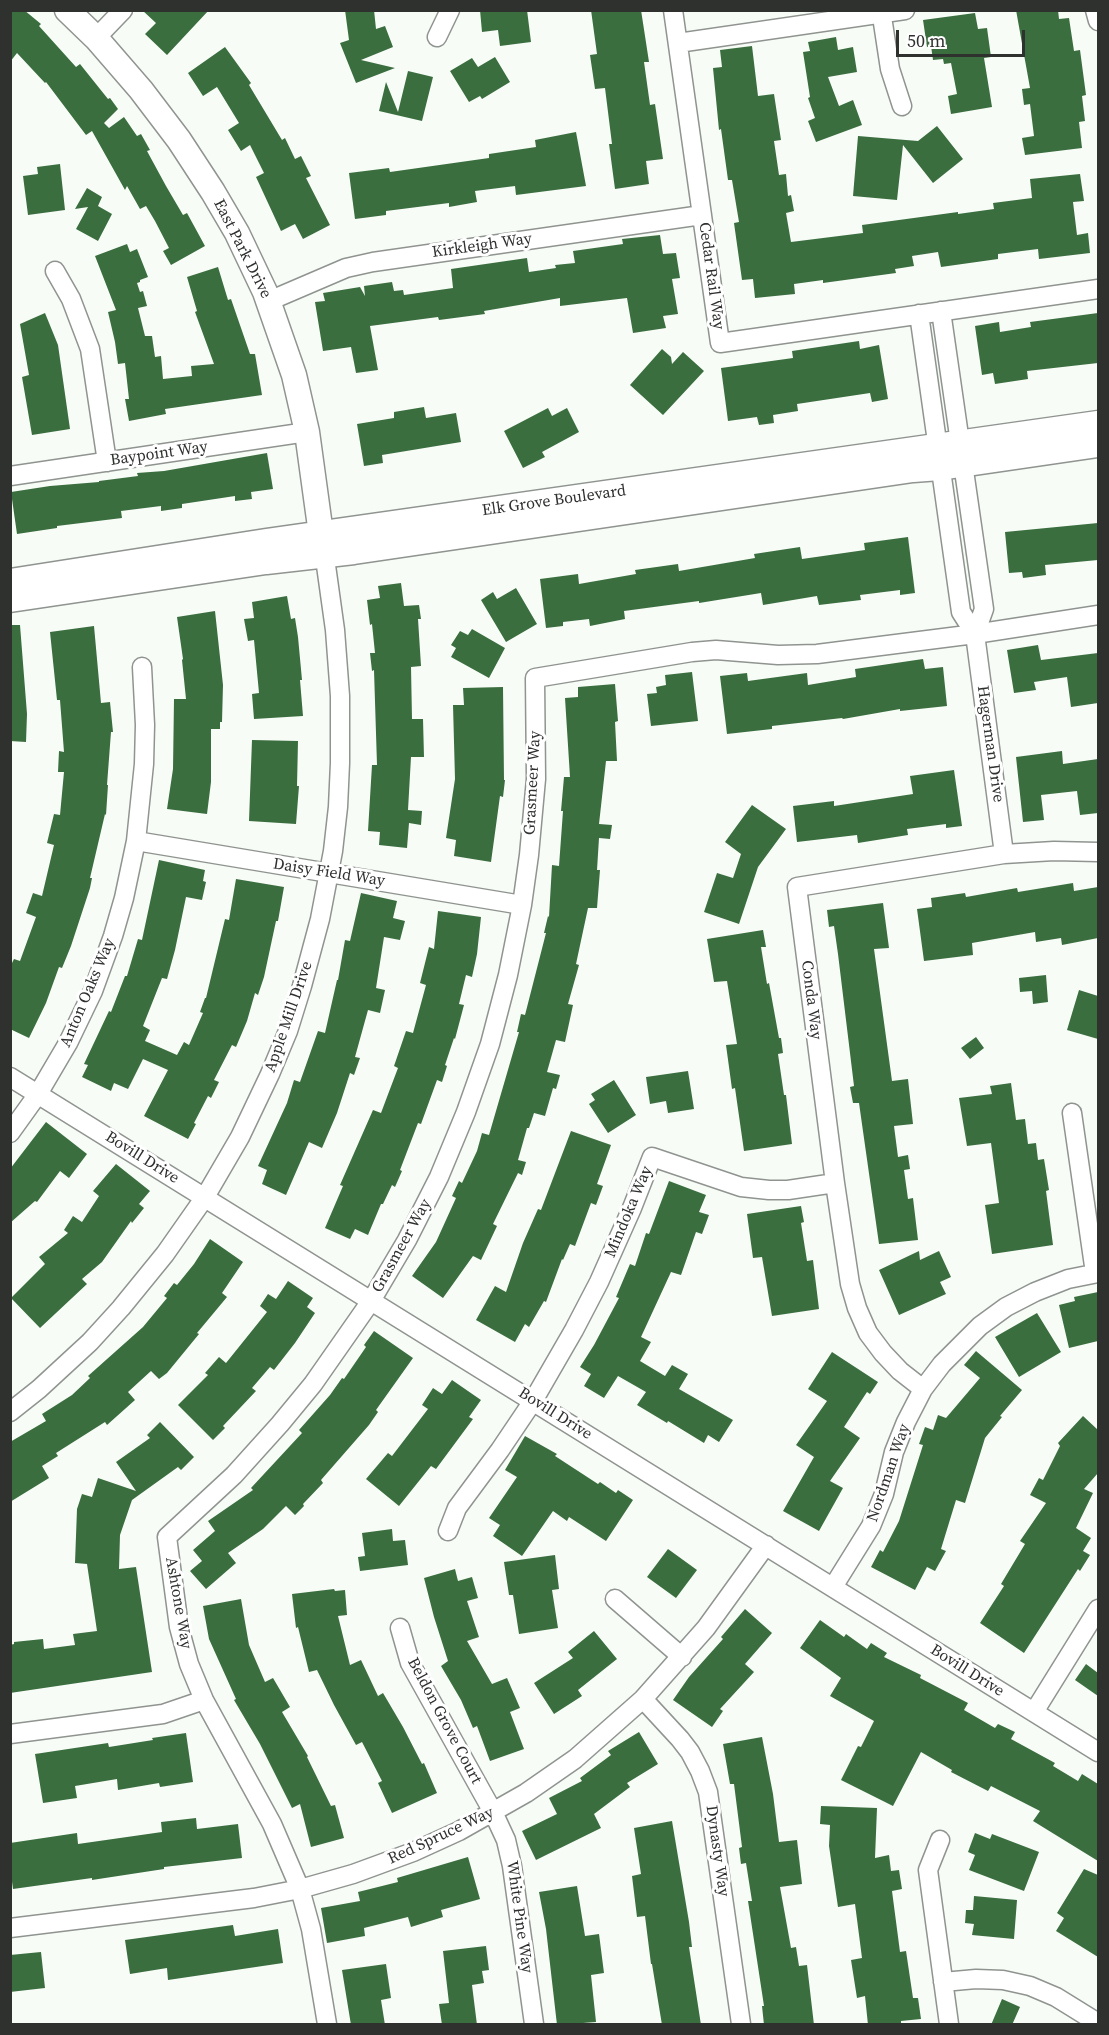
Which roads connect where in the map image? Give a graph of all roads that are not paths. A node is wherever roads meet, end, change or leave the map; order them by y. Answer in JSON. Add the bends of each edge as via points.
{"nodes":[{"id":1,"x":67,"y":10,"type":"edge"},
{"id":2,"x":123,"y":10,"type":"edge"},
{"id":3,"x":450,"y":10,"type":"edge"},
{"id":4,"x":673,"y":10,"type":"edge"},
{"id":5,"x":905,"y":10,"type":"edge"},
{"id":6,"x":1095,"y":10,"type":"edge"},
{"id":7,"x":881,"y":12,"type":"edge"},
{"id":8,"x":1098,"y":21,"type":"edge"},
{"id":9,"x":437,"y":37,"type":"dead end"},
{"id":10,"x":96,"y":38,"type":"junction"},
{"id":11,"x":678,"y":43,"type":"junction"},
{"id":12,"x":902,"y":106,"type":"dead end"},
{"id":13,"x":702,"y":215,"type":"junction"},
{"id":14,"x":55,"y":271,"type":"dead end"},
{"id":15,"x":1098,"y":289,"type":"edge"},
{"id":16,"x":269,"y":301,"type":"junction"},
{"id":17,"x":941,"y":311,"type":"junction"},
{"id":18,"x":919,"y":314,"type":"junction"},
{"id":19,"x":1098,"y":423,"type":"edge"},
{"id":20,"x":307,"y":432,"type":"junction"},
{"id":21,"x":1098,"y":445,"type":"edge"},
{"id":22,"x":950,"y":455,"type":"junction"},
{"id":23,"x":107,"y":462,"type":"junction"},
{"id":24,"x":10,"y":476,"type":"edge"},
{"id":25,"x":323,"y":544,"type":"junction"},
{"id":26,"x":10,"y":581,"type":"edge"},
{"id":27,"x":10,"y":600,"type":"edge"},
{"id":28,"x":1098,"y":615,"type":"edge"},
{"id":29,"x":975,"y":634,"type":"junction"},
{"id":30,"x":142,"y":667,"type":"dead end"},
{"id":31,"x":136,"y":841,"type":"junction"},
{"id":32,"x":1098,"y":852,"type":"edge"},
{"id":33,"x":1004,"y":854,"type":"junction"},
{"id":34,"x":329,"y":873,"type":"junction"},
{"id":35,"x":522,"y":905,"type":"junction"},
{"id":36,"x":10,"y":1077,"type":"edge"},
{"id":37,"x":38,"y":1094,"type":"junction"},
{"id":38,"x":1072,"y":1113,"type":"dead end"},
{"id":39,"x":10,"y":1133,"type":"edge"},
{"id":40,"x":835,"y":1183,"type":"junction"},
{"id":41,"x":205,"y":1197,"type":"junction"},
{"id":42,"x":1097,"y":1273,"type":"edge"},
{"id":43,"x":371,"y":1301,"type":"junction"},
{"id":44,"x":923,"y":1389,"type":"junction"},
{"id":45,"x":532,"y":1401,"type":"junction"},
{"id":46,"x":10,"y":1412,"type":"edge"},
{"id":47,"x":448,"y":1531,"type":"dead end"},
{"id":48,"x":765,"y":1545,"type":"junction"},
{"id":49,"x":833,"y":1587,"type":"junction"},
{"id":50,"x":615,"y":1599,"type":"dead end"},
{"id":51,"x":1098,"y":1609,"type":"edge"},
{"id":52,"x":400,"y":1628,"type":"dead end"},
{"id":53,"x":682,"y":1658,"type":"junction"},
{"id":54,"x":643,"y":1699,"type":"junction"},
{"id":55,"x":204,"y":1700,"type":"junction"},
{"id":56,"x":1034,"y":1712,"type":"junction"},
{"id":57,"x":10,"y":1734,"type":"edge"},
{"id":58,"x":1098,"y":1752,"type":"edge"},
{"id":59,"x":493,"y":1812,"type":"junction"},
{"id":60,"x":940,"y":1840,"type":"dead end"},
{"id":61,"x":300,"y":1889,"type":"junction"},
{"id":62,"x":10,"y":1928,"type":"edge"},
{"id":63,"x":943,"y":1982,"type":"junction"},
{"id":64,"x":1098,"y":2023,"type":"edge"},
{"id":65,"x":327,"y":2025,"type":"edge"},
{"id":66,"x":534,"y":2025,"type":"edge"},
{"id":67,"x":741,"y":2025,"type":"edge"},
{"id":68,"x":949,"y":2025,"type":"edge"}],
"edges":[{"from":1,"to":10,"type":"main road","name":"East Park Drive"},
{"from":2,"to":10,"type":"street"},
{"from":3,"to":9,"type":"street"},
{"from":4,"to":11,"type":"street","name":"Cedar Rail Way"},
{"from":5,"to":7,"type":"street"},
{"from":6,"to":8,"type":"street"},
{"from":7,"to":11,"type":"street"},
{"from":7,"to":12,"type":"street","via":[[890,69]]},
{"from":10,"to":16,"type":"main road","name":"East Park Drive","via":[[179,140],[237,233]]},
{"from":11,"to":13,"type":"street","name":"Cedar Rail Way"},
{"from":13,"to":16,"type":"street","name":"Kirkleigh Way","via":[[373,261],[346,268]]},
{"from":13,"to":18,"type":"street","name":"Cedar Rail Way","via":[[720,343]]},
{"from":14,"to":23,"type":"street","via":[[71,299],[90,349]]},
{"from":15,"to":17,"type":"street"},
{"from":16,"to":20,"type":"main road","name":"East Park Drive","via":[[294,375]]},
{"from":17,"to":18,"type":"street"},
{"from":17,"to":22,"type":"street"},
{"from":18,"to":22,"type":"street"},
{"from":19,"to":22,"type":"main road","name":"Elk Grove Boulevard"},
{"from":20,"to":23,"type":"street","name":"Baypoint Way"},
{"from":20,"to":25,"type":"main road","name":"East Park Drive"},
{"from":21,"to":22,"type":"main road","name":"Elk Grove Boulevard"},
{"from":22,"to":25,"type":"main road","name":"Elk Grove Boulevard","via":[[913,470],[366,550]]},
{"from":22,"to":29,"type":"street","name":"Hagerman Drive","via":[[961,612]]},
{"from":23,"to":24,"type":"street","name":"Baypoint Way"},
{"from":25,"to":26,"type":"main road","name":"Elk Grove Boulevard"},
{"from":25,"to":27,"type":"main road","name":"Elk Grove Boulevard"},
{"from":25,"to":34,"type":"street","name":"Apple Mill Drive","via":[[340,696],[338,796]]},
{"from":28,"to":29,"type":"street"},
{"from":29,"to":33,"type":"street","name":"Hagerman Drive"},
{"from":29,"to":35,"type":"street","name":"Grasmeer Way","via":[[817,654],[692,652],[536,678],[536,779]]},
{"from":30,"to":31,"type":"street","name":"Anton Oaks Way","via":[[144,764]]},
{"from":31,"to":34,"type":"street","name":"Daisy Field Way"},
{"from":31,"to":37,"type":"street","name":"Anton Oaks Way","via":[[124,898],[93,991]]},
{"from":32,"to":33,"type":"street","name":"Conda Way"},
{"from":33,"to":40,"type":"street","name":"Conda Way","via":[[797,887]]},
{"from":34,"to":35,"type":"street","name":"Daisy Field Way"},
{"from":34,"to":41,"type":"street","name":"Apple Mill Drive","via":[[288,1030],[240,1137]]},
{"from":35,"to":43,"type":"street","name":"Grasmeer Way","via":[[490,1044],[466,1112],[439,1177]]},
{"from":36,"to":37,"type":"street","name":"Bovill Drive"},
{"from":37,"to":39,"type":"street","name":"Anton Oaks Way"},
{"from":37,"to":41,"type":"street","name":"Bovill Drive"},
{"from":38,"to":42,"type":"street"},
{"from":40,"to":44,"type":"street","name":"Conda Way","via":[[857,1308],[883,1353]]},
{"from":40,"to":45,"type":"street","name":"Mindoka Way","via":[[778,1190],[741,1187],[652,1157],[599,1282]]},
{"from":41,"to":43,"type":"street","name":"Bovill Drive"},
{"from":41,"to":46,"type":"street","name":"Apple Mill Drive","via":[[121,1308],[90,1342]]},
{"from":42,"to":44,"type":"street","name":"Nordman Way","via":[[1035,1292],[1006,1307],[960,1344]]},
{"from":43,"to":45,"type":"street","name":"Bovill Drive"},
{"from":43,"to":55,"type":"street","name":"Ashtone Way","via":[[280,1424],[234,1475],[167,1537],[179,1627]]},
{"from":44,"to":49,"type":"street","name":"Nordman Way","via":[[894,1452],[871,1526]]},
{"from":45,"to":47,"type":"street","via":[[457,1508]]},
{"from":45,"to":48,"type":"street","name":"Bovill Drive"},
{"from":48,"to":49,"type":"street","name":"Bovill Drive"},
{"from":48,"to":53,"type":"street","name":"Red Spruce Way"},
{"from":49,"to":56,"type":"street","name":"Bovill Drive"},
{"from":50,"to":53,"type":"street"},
{"from":51,"to":56,"type":"street"},
{"from":52,"to":59,"type":"street","name":"Beldon Grove Court","via":[[410,1663]]},
{"from":53,"to":54,"type":"street","name":"Red Spruce Way"},
{"from":54,"to":59,"type":"street","name":"Red Spruce Way","via":[[575,1759]]},
{"from":54,"to":67,"type":"street","name":"Dynasty Way","via":[[690,1752],[708,1792]]},
{"from":55,"to":57,"type":"street","via":[[163,1713]]},
{"from":55,"to":61,"type":"street","name":"Ashtone Way","via":[[272,1824]]},
{"from":56,"to":58,"type":"street","name":"Bovill Drive"},
{"from":59,"to":61,"type":"street","name":"Red Spruce Way","via":[[413,1852]]},
{"from":59,"to":66,"type":"street","name":"White Pine Way","via":[[513,1866]]},
{"from":60,"to":63,"type":"street","via":[[928,1870]]},
{"from":61,"to":62,"type":"street","name":"Red Spruce Way"},
{"from":61,"to":65,"type":"street","name":"Ashtone Way","via":[[311,1929]]},
{"from":63,"to":64,"type":"street","via":[[976,1978],[1030,1986]]},
{"from":63,"to":68,"type":"street"}]}
